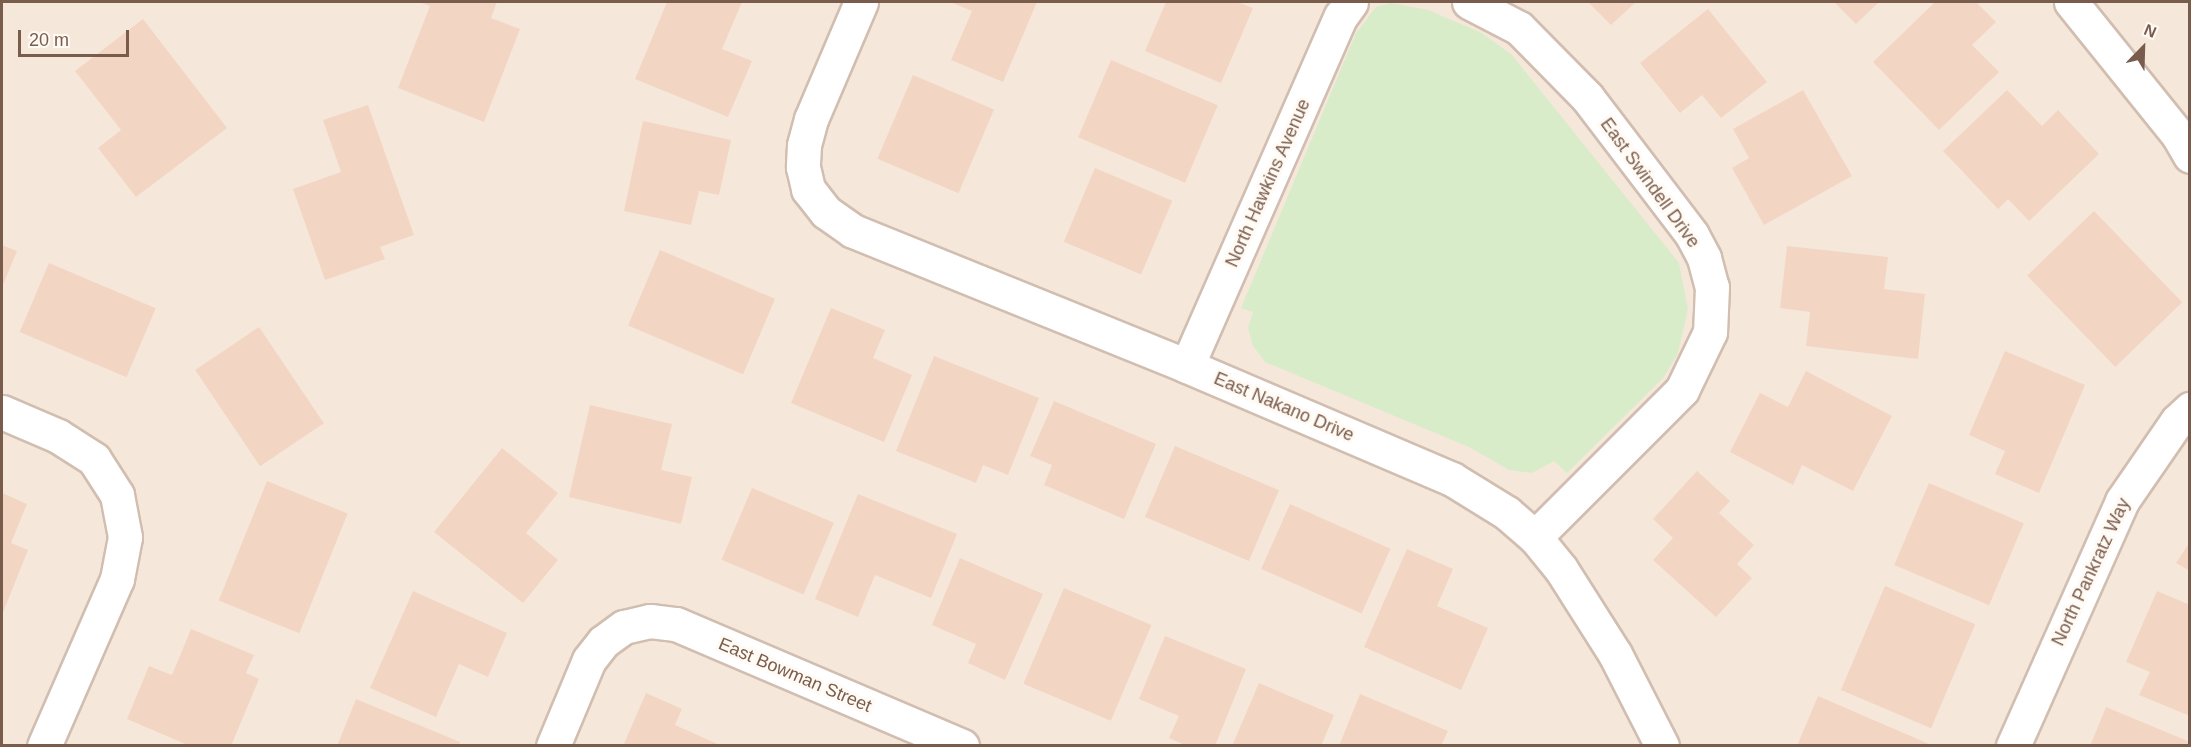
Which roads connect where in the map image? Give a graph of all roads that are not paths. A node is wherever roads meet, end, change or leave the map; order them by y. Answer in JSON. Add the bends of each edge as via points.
{"nodes":[{"id":1,"x":861,"y":2,"type":"edge"},
{"id":2,"x":1351,"y":2,"type":"edge"},
{"id":3,"x":1469,"y":2,"type":"edge"},
{"id":4,"x":2071,"y":2,"type":"edge"},
{"id":5,"x":2190,"y":156,"type":"edge"},
{"id":6,"x":1187,"y":366,"type":"junction"},
{"id":7,"x":2190,"y":410,"type":"edge"},
{"id":8,"x":2,"y":412,"type":"edge"},
{"id":9,"x":1535,"y":537,"type":"junction"},
{"id":10,"x":44,"y":746,"type":"edge"},
{"id":11,"x":553,"y":746,"type":"edge"},
{"id":12,"x":962,"y":746,"type":"edge"},
{"id":13,"x":1662,"y":746,"type":"edge"},
{"id":14,"x":2013,"y":746,"type":"edge"}],
"edges":[{"from":1,"to":6,"type":"street","name":"East Nakano Drive","via":[[811,118],[803,167],[808,189],[826,212],[853,231]]},
{"from":2,"to":6,"type":"street","name":"North Hawkins Avenue"},
{"from":3,"to":9,"type":"street","name":"East Swindell Drive","via":[[1519,28],[1587,97],[1692,235],[1712,287],[1710,332],[1683,390]]},
{"from":4,"to":5,"type":"street","via":[[2178,135]]},
{"from":6,"to":9,"type":"street","name":"East Nakano Drive","via":[[1452,479],[1507,513]]},
{"from":7,"to":14,"type":"street","name":"North Pankratz Way","via":[[2177,421],[2122,501]]},
{"from":8,"to":10,"type":"street","via":[[58,436],[94,459],[117,495],[125,537],[117,579]]},
{"from":9,"to":13,"type":"street","name":"East Nakano Drive","via":[[1561,569],[1615,654]]},
{"from":11,"to":12,"type":"street","name":"East Bowman Street","via":[[590,660],[603,642],[624,627],[650,621],[676,624]]}]}
